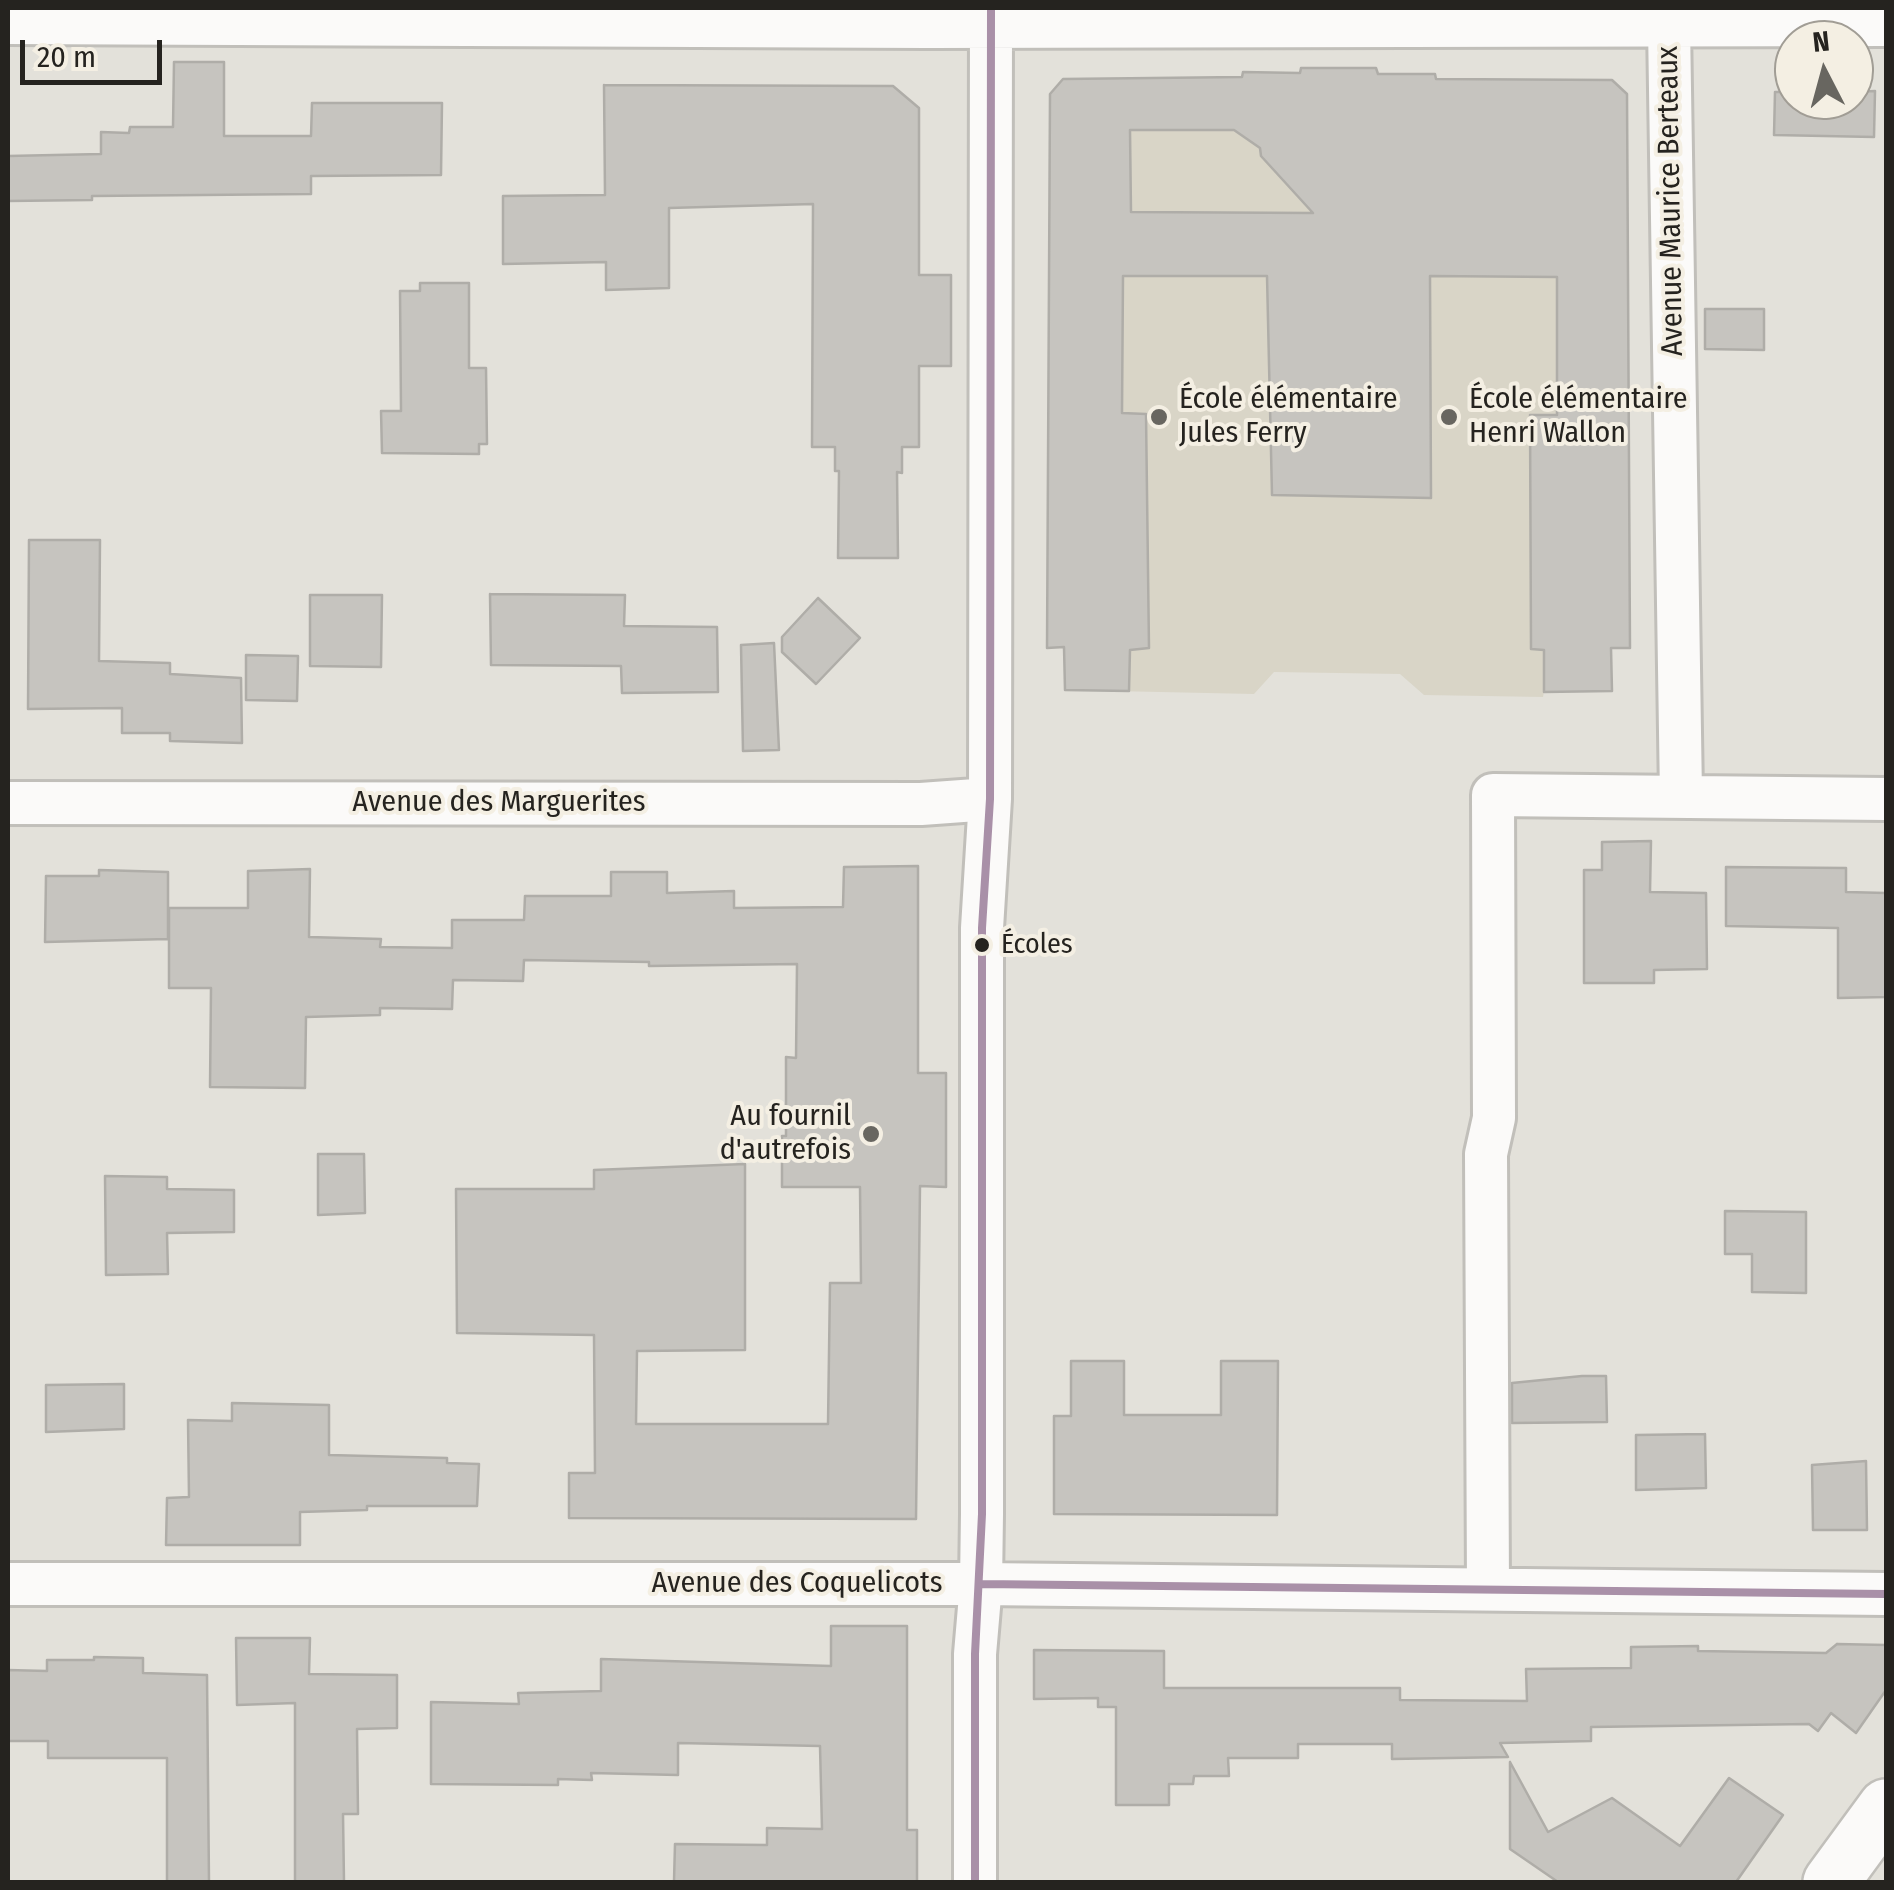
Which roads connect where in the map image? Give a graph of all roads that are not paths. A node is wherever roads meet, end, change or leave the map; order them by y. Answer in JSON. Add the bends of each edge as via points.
{"nodes":[{"id":1,"x":990,"y":17,"type":"edge"},
{"id":2,"x":8,"y":23,"type":"edge"},
{"id":3,"x":1886,"y":25,"type":"edge"},
{"id":4,"x":1668,"y":26,"type":"junction"},
{"id":5,"x":1681,"y":796,"type":"junction"},
{"id":6,"x":1886,"y":798,"type":"edge"},
{"id":7,"x":990,"y":800,"type":"junction"},
{"id":8,"x":8,"y":803,"type":"edge"},
{"id":9,"x":8,"y":1584,"type":"edge"},
{"id":10,"x":981,"y":1584,"type":"junction"},
{"id":11,"x":1488,"y":1589,"type":"junction"},
{"id":12,"x":1886,"y":1594,"type":"edge"},
{"id":13,"x":1886,"y":1807,"type":"edge"},
{"id":14,"x":976,"y":1882,"type":"edge"},
{"id":15,"x":1831,"y":1882,"type":"edge"}],
"edges":[{"from":1,"to":2,"type":"street"},
{"from":1,"to":4,"type":"street"},
{"from":1,"to":7,"type":"street"},
{"from":3,"to":4,"type":"street"},
{"from":4,"to":5,"type":"street","name":"Avenue Maurice Berteaux"},
{"from":5,"to":6,"type":"street"},
{"from":5,"to":11,"type":"street","via":[[1493,795]]},
{"from":7,"to":8,"type":"street","name":"Avenue des Marguerites"},
{"from":7,"to":10,"type":"street","via":[[982,928]]},
{"from":9,"to":10,"type":"street","name":"Avenue des Coquelicots"},
{"from":10,"to":11,"type":"street","name":"Avenue des Coquelicots"},
{"from":10,"to":14,"type":"street"},
{"from":11,"to":12,"type":"street","name":"Avenue des Coquelicots"},
{"from":13,"to":15,"type":"street"}]}
